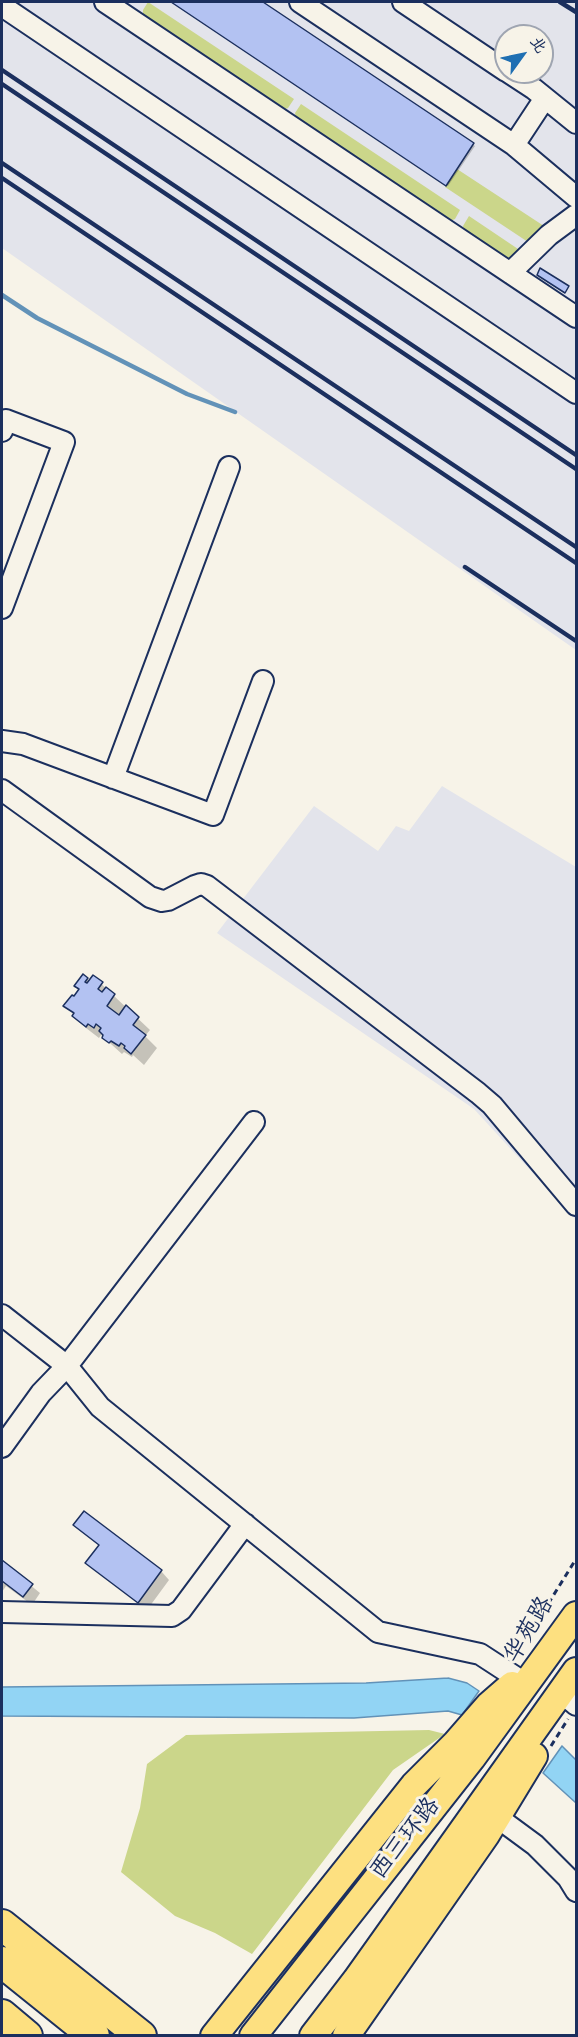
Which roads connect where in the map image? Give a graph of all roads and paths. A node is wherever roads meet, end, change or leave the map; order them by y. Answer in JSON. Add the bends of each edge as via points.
{"nodes":[{"id":1,"x":105,"y":2,"type":"edge"},
{"id":2,"x":300,"y":2,"type":"edge"},
{"id":3,"x":403,"y":2,"type":"edge"},
{"id":4,"x":2,"y":6,"type":"edge"},
{"id":5,"x":494,"y":62,"type":"edge"},
{"id":6,"x":525,"y":84,"type":"edge"},
{"id":7,"x":545,"y":98,"type":"junction"},
{"id":8,"x":576,"y":123,"type":"edge"},
{"id":9,"x":514,"y":145,"type":"junction"},
{"id":10,"x":576,"y":197,"type":"edge"},
{"id":11,"x":576,"y":215,"type":"edge"},
{"id":12,"x":510,"y":273,"type":"junction"},
{"id":13,"x":576,"y":317,"type":"edge"},
{"id":14,"x":576,"y":393,"type":"edge"},
{"id":15,"x":2,"y":431,"type":"edge"},
{"id":16,"x":229,"y":466,"type":"dead end"},
{"id":17,"x":2,"y":608,"type":"edge"},
{"id":18,"x":263,"y":681,"type":"dead end"},
{"id":19,"x":2,"y":741,"type":"edge"},
{"id":20,"x":112,"y":778,"type":"junction"},
{"id":21,"x":2,"y":790,"type":"edge"},
{"id":22,"x":254,"y":1122,"type":"dead end"},
{"id":23,"x":576,"y":1205,"type":"edge"},
{"id":24,"x":2,"y":1315,"type":"edge"},
{"id":25,"x":67,"y":1366,"type":"junction"},
{"id":26,"x":2,"y":1447,"type":"edge"},
{"id":27,"x":245,"y":1524,"type":"junction"},
{"id":28,"x":576,"y":1559,"type":"edge"},
{"id":29,"x":2,"y":1612,"type":"edge"},
{"id":30,"x":576,"y":1615,"type":"edge"},
{"id":31,"x":576,"y":1671,"type":"edge"},
{"id":32,"x":518,"y":1677,"type":"junction"},
{"id":33,"x":569,"y":1699,"type":"edge"},
{"id":34,"x":496,"y":1817,"type":"junction"},
{"id":35,"x":576,"y":1891,"type":"edge"},
{"id":36,"x":2,"y":1925,"type":"edge"},
{"id":37,"x":2,"y":1962,"type":"edge"},
{"id":38,"x":2,"y":1984,"type":"edge"},
{"id":39,"x":2,"y":2015,"type":"edge"},
{"id":40,"x":2,"y":2032,"type":"edge"},
{"id":41,"x":5,"y":2036,"type":"edge"},
{"id":42,"x":27,"y":2036,"type":"edge"},
{"id":43,"x":67,"y":2036,"type":"edge"},
{"id":44,"x":94,"y":2036,"type":"edge"},
{"id":45,"x":141,"y":2036,"type":"edge"},
{"id":46,"x":214,"y":2036,"type":"edge"},
{"id":47,"x":254,"y":2036,"type":"edge"},
{"id":48,"x":313,"y":2036,"type":"edge"},
{"id":49,"x":346,"y":2036,"type":"edge"}],
"edges":[{"from":1,"to":12,"type":"street"},
{"from":2,"to":9,"type":"street"},
{"from":3,"to":5,"type":"street"},
{"from":4,"to":14,"type":"street"},
{"from":6,"to":7,"type":"street"},
{"from":7,"to":8,"type":"street"},
{"from":7,"to":9,"type":"street"},
{"from":9,"to":10,"type":"street"},
{"from":11,"to":12,"type":"street"},
{"from":12,"to":13,"type":"street"},
{"from":15,"to":17,"type":"street","via":[[6,420],[64,442]]},
{"from":16,"to":20,"type":"street"},
{"from":18,"to":20,"type":"street","via":[[213,815]]},
{"from":19,"to":20,"type":"street","via":[[23,744]]},
{"from":21,"to":23,"type":"street","via":[[150,897],[168,900],[195,886],[207,886],[478,1093]]},
{"from":22,"to":25,"type":"street"},
{"from":24,"to":25,"type":"street"},
{"from":25,"to":26,"type":"street","via":[[41,1393]]},
{"from":25,"to":27,"type":"street","via":[[100,1407]]},
{"from":27,"to":29,"type":"street","via":[[182,1610],[172,1616]]},
{"from":27,"to":32,"type":"street","via":[[378,1632],[480,1654]]},
{"from":28,"to":32,"type":"path","name":"华苑路"},
{"from":30,"to":32,"type":"main road","name":"华苑路","via":[[557,1642]]},
{"from":31,"to":33,"type":"main road"},
{"from":32,"to":46,"type":"main road","via":[[414,1785]]},
{"from":32,"to":47,"type":"main road","name":"西三环路","via":[[472,1758]]},
{"from":33,"to":34,"type":"main road"},
{"from":33,"to":48,"type":"main road","name":"西三环路","via":[[530,1735]]},
{"from":34,"to":35,"type":"street","via":[[535,1845]]},
{"from":34,"to":49,"type":"main road"},
{"from":36,"to":45,"type":"highway"},
{"from":37,"to":44,"type":"highway"},
{"from":38,"to":43,"type":"highway"},
{"from":39,"to":42,"type":"highway"},
{"from":40,"to":41,"type":"highway"}]}
